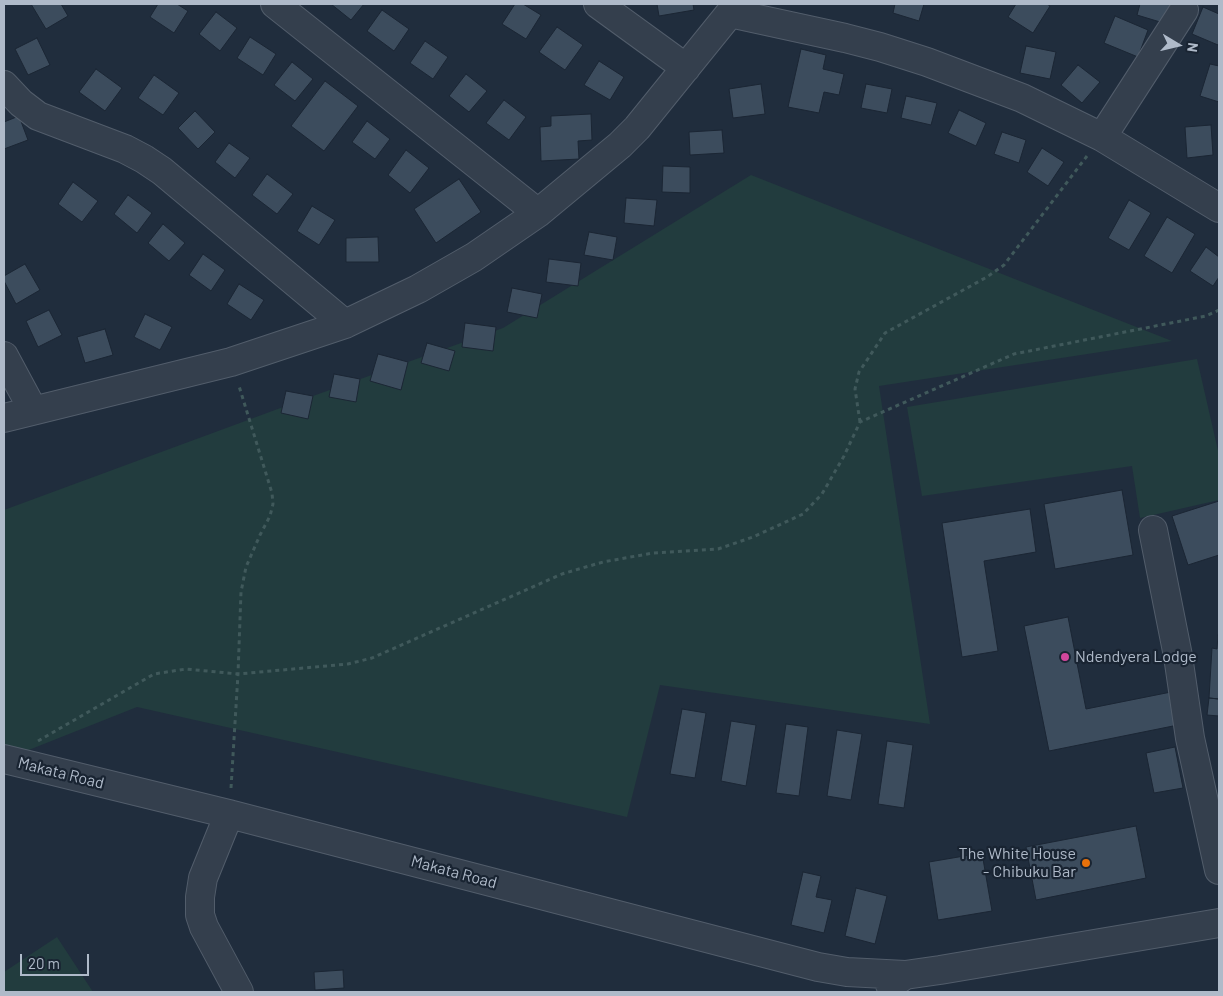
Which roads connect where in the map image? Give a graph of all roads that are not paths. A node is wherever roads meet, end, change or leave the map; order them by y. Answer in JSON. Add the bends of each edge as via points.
{"nodes":[{"id":1,"x":275,"y":4,"type":"edge"},
{"id":2,"x":598,"y":4,"type":"edge"},
{"id":3,"x":732,"y":8,"type":"edge"},
{"id":4,"x":1184,"y":10,"type":"dead end"},
{"id":5,"x":686,"y":68,"type":"junction"},
{"id":6,"x":4,"y":85,"type":"edge"},
{"id":7,"x":1102,"y":137,"type":"junction"},
{"id":8,"x":1219,"y":208,"type":"edge"},
{"id":9,"x":538,"y":212,"type":"junction"},
{"id":10,"x":345,"y":324,"type":"junction"},
{"id":11,"x":4,"y":356,"type":"edge"},
{"id":12,"x":33,"y":410,"type":"junction"},
{"id":13,"x":4,"y":418,"type":"edge"},
{"id":14,"x":1153,"y":530,"type":"dead end"},
{"id":15,"x":5,"y":759,"type":"edge"},
{"id":16,"x":229,"y":814,"type":"junction"},
{"id":17,"x":1219,"y":870,"type":"edge"},
{"id":18,"x":1219,"y":923,"type":"edge"},
{"id":19,"x":905,"y":975,"type":"junction"},
{"id":20,"x":239,"y":992,"type":"edge"},
{"id":21,"x":879,"y":992,"type":"edge"}],
"edges":[{"from":1,"to":9,"type":"street"},
{"from":2,"to":5,"type":"street"},
{"from":3,"to":5,"type":"street"},
{"from":3,"to":7,"type":"street","via":[[927,62],[1022,98]]},
{"from":4,"to":7,"type":"street"},
{"from":5,"to":9,"type":"street","via":[[638,128]]},
{"from":6,"to":10,"type":"street","via":[[38,116],[125,150],[162,171]]},
{"from":7,"to":8,"type":"street"},
{"from":9,"to":10,"type":"street","via":[[474,257],[418,289]]},
{"from":10,"to":12,"type":"street","via":[[231,362]]},
{"from":11,"to":12,"type":"street"},
{"from":12,"to":13,"type":"street"},
{"from":14,"to":17,"type":"street","via":[[1178,656],[1190,738]]},
{"from":15,"to":16,"type":"street","name":"Makata Road"},
{"from":16,"to":19,"type":"street","name":"Makata Road","via":[[818,967]]},
{"from":16,"to":20,"type":"street","via":[[203,878],[200,915]]},
{"from":18,"to":19,"type":"street"},
{"from":19,"to":21,"type":"street"}]}
